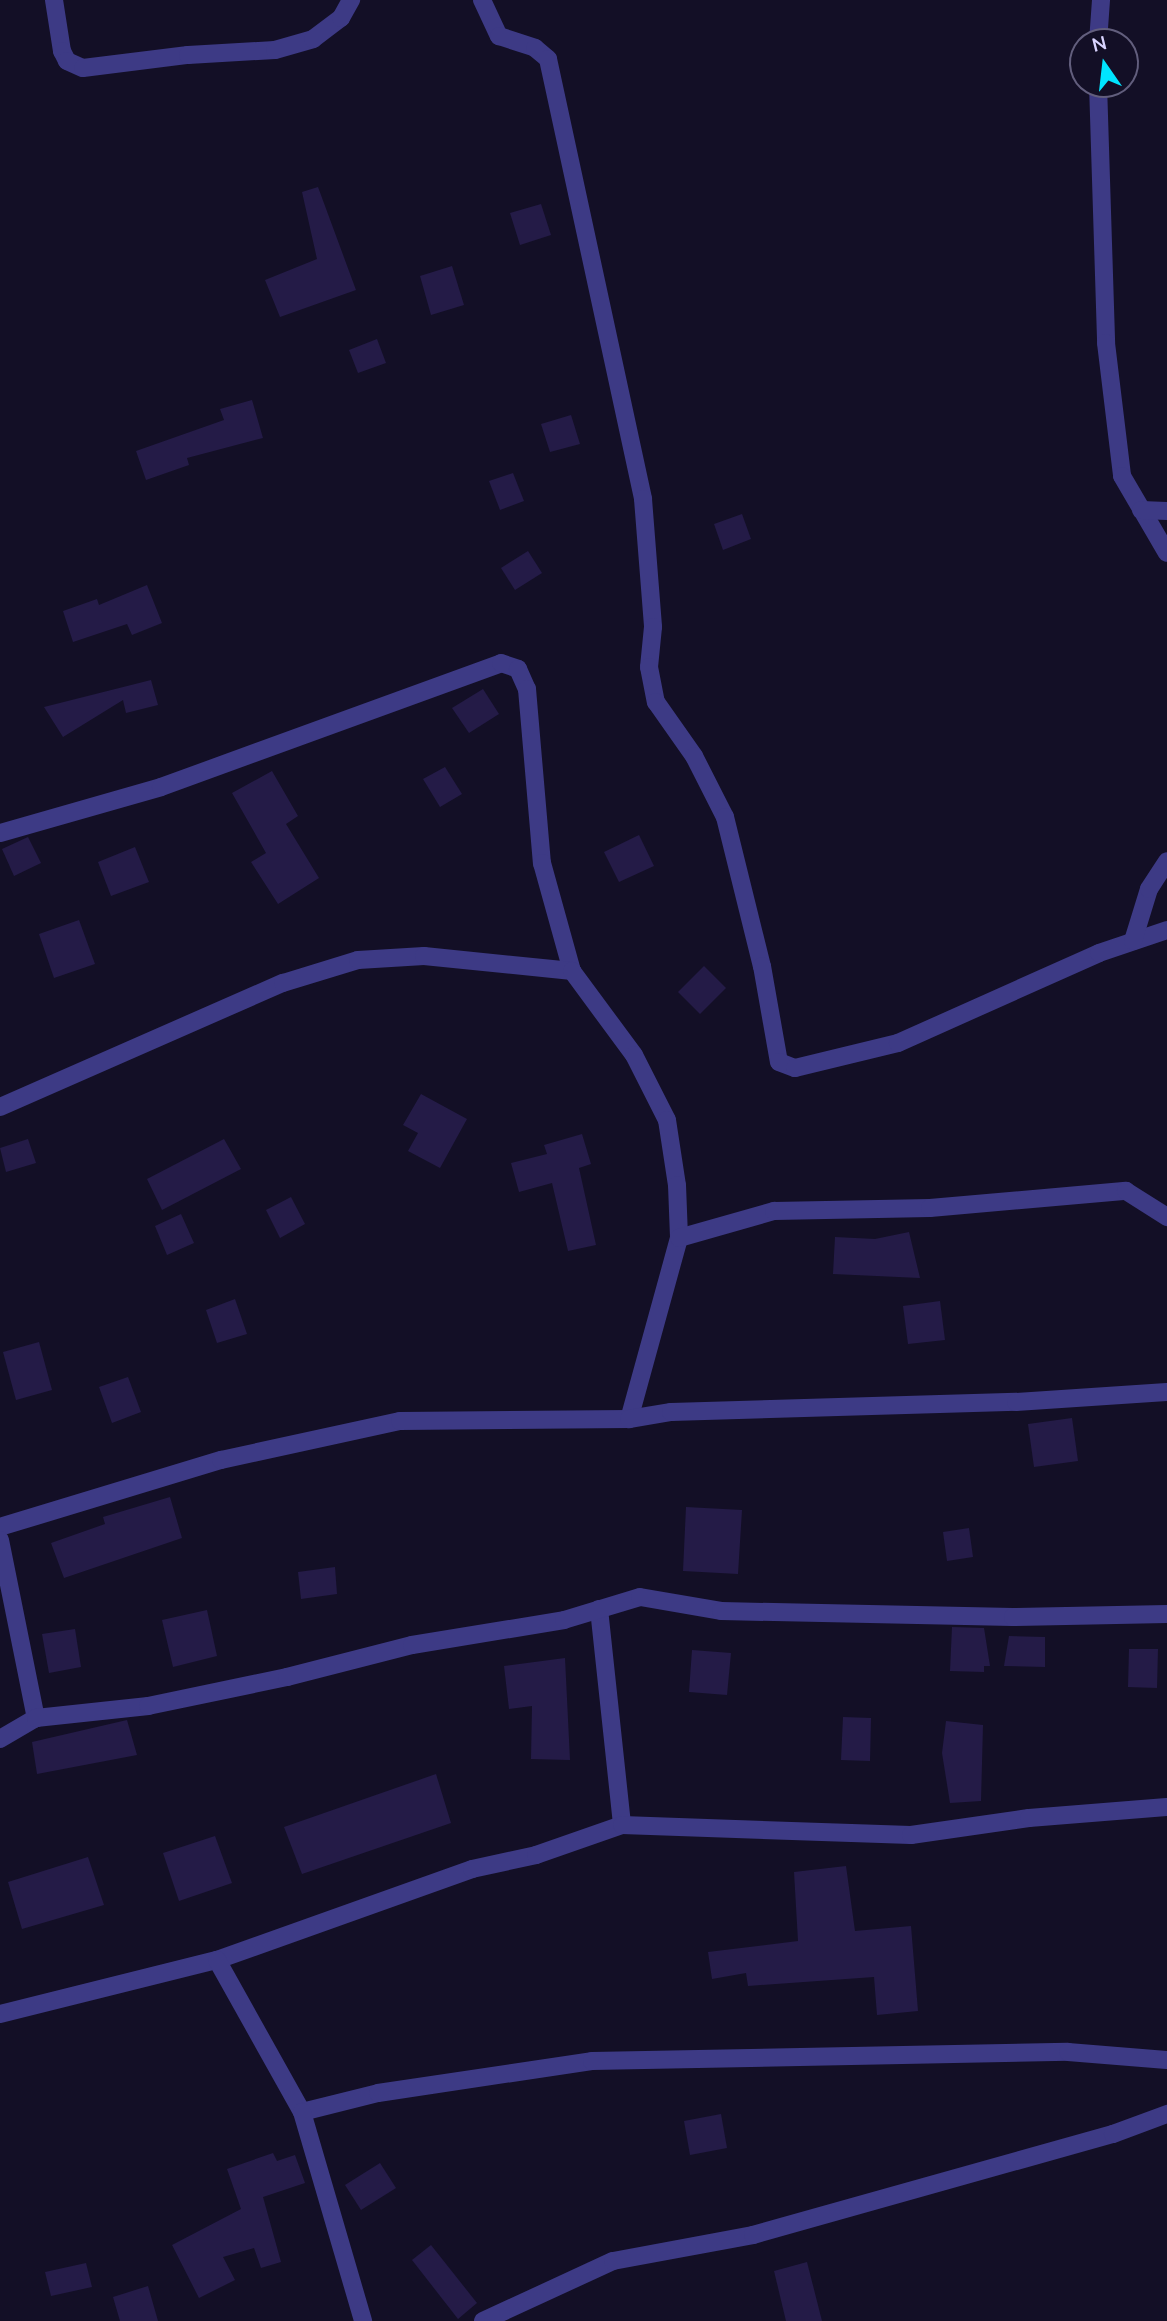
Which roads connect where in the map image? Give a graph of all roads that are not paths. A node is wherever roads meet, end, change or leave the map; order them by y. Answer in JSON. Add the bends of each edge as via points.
{"nodes":[{"id":1,"x":54,"y":0,"type":"edge"},
{"id":2,"x":351,"y":0,"type":"edge"},
{"id":3,"x":482,"y":0,"type":"edge"},
{"id":4,"x":1101,"y":0,"type":"edge"},
{"id":5,"x":1099,"y":28,"type":"edge"},
{"id":6,"x":1098,"y":98,"type":"edge"},
{"id":7,"x":1141,"y":510,"type":"junction"},
{"id":8,"x":1167,"y":511,"type":"edge"},
{"id":9,"x":1167,"y":553,"type":"edge"},
{"id":10,"x":0,"y":833,"type":"edge"},
{"id":11,"x":1167,"y":861,"type":"edge"},
{"id":12,"x":1167,"y":930,"type":"edge"},
{"id":13,"x":1133,"y":941,"type":"junction"},
{"id":14,"x":572,"y":971,"type":"junction"},
{"id":15,"x":0,"y":1107,"type":"edge"},
{"id":16,"x":1167,"y":1217,"type":"edge"},
{"id":17,"x":679,"y":1238,"type":"junction"},
{"id":18,"x":1167,"y":1392,"type":"edge"},
{"id":19,"x":629,"y":1419,"type":"junction"},
{"id":20,"x":0,"y":1527,"type":"edge"},
{"id":21,"x":0,"y":1541,"type":"edge"},
{"id":22,"x":599,"y":1609,"type":"junction"},
{"id":23,"x":1167,"y":1614,"type":"edge"},
{"id":24,"x":36,"y":1718,"type":"junction"},
{"id":25,"x":0,"y":1740,"type":"edge"},
{"id":26,"x":1167,"y":1807,"type":"edge"},
{"id":27,"x":622,"y":1825,"type":"junction"},
{"id":28,"x":217,"y":1960,"type":"junction"},
{"id":29,"x":0,"y":2014,"type":"edge"},
{"id":30,"x":1167,"y":2060,"type":"edge"},
{"id":31,"x":302,"y":2112,"type":"junction"},
{"id":32,"x":1167,"y":2114,"type":"edge"},
{"id":33,"x":363,"y":2321,"type":"edge"},
{"id":34,"x":483,"y":2321,"type":"edge"}],
"edges":[{"from":1,"to":2,"type":"street","via":[[62,51],[67,61],[83,68],[275,50],[313,39],[341,18]]},
{"from":3,"to":13,"type":"street","via":[[499,36],[535,48],[548,58],[643,499],[653,627],[649,667],[656,702],[694,757],[725,817],[762,966],[779,1062],[789,1069],[898,1043]]},
{"from":4,"to":5,"type":"street"},
{"from":6,"to":7,"type":"street","via":[[1106,343],[1122,476]]},
{"from":7,"to":8,"type":"street"},
{"from":7,"to":9,"type":"street"},
{"from":10,"to":14,"type":"street","via":[[161,787],[501,663],[518,669],[527,688],[542,863]]},
{"from":11,"to":13,"type":"street","via":[[1149,889]]},
{"from":12,"to":13,"type":"street"},
{"from":14,"to":15,"type":"street","via":[[424,956],[358,960],[283,983]]},
{"from":14,"to":17,"type":"street","via":[[634,1055],[667,1120]]},
{"from":16,"to":17,"type":"street","via":[[1126,1191],[930,1208],[774,1211]]},
{"from":17,"to":19,"type":"street"},
{"from":18,"to":19,"type":"street","via":[[1016,1402],[671,1412]]},
{"from":19,"to":20,"type":"street","via":[[412,1420],[339,1431],[221,1460]]},
{"from":21,"to":24,"type":"street"},
{"from":22,"to":23,"type":"street","via":[[640,1597],[721,1611],[1013,1617]]},
{"from":22,"to":24,"type":"street","via":[[564,1620],[412,1645],[148,1706]]},
{"from":22,"to":27,"type":"street"},
{"from":24,"to":25,"type":"street"},
{"from":26,"to":27,"type":"street","via":[[1029,1818],[911,1835]]},
{"from":27,"to":28,"type":"street","via":[[536,1855],[472,1869]]},
{"from":28,"to":29,"type":"street"},
{"from":28,"to":31,"type":"street"},
{"from":30,"to":31,"type":"street","via":[[1068,2052],[592,2061],[378,2093]]},
{"from":31,"to":33,"type":"street"},
{"from":32,"to":34,"type":"street","via":[[1113,2134],[753,2235],[612,2261]]}]}
